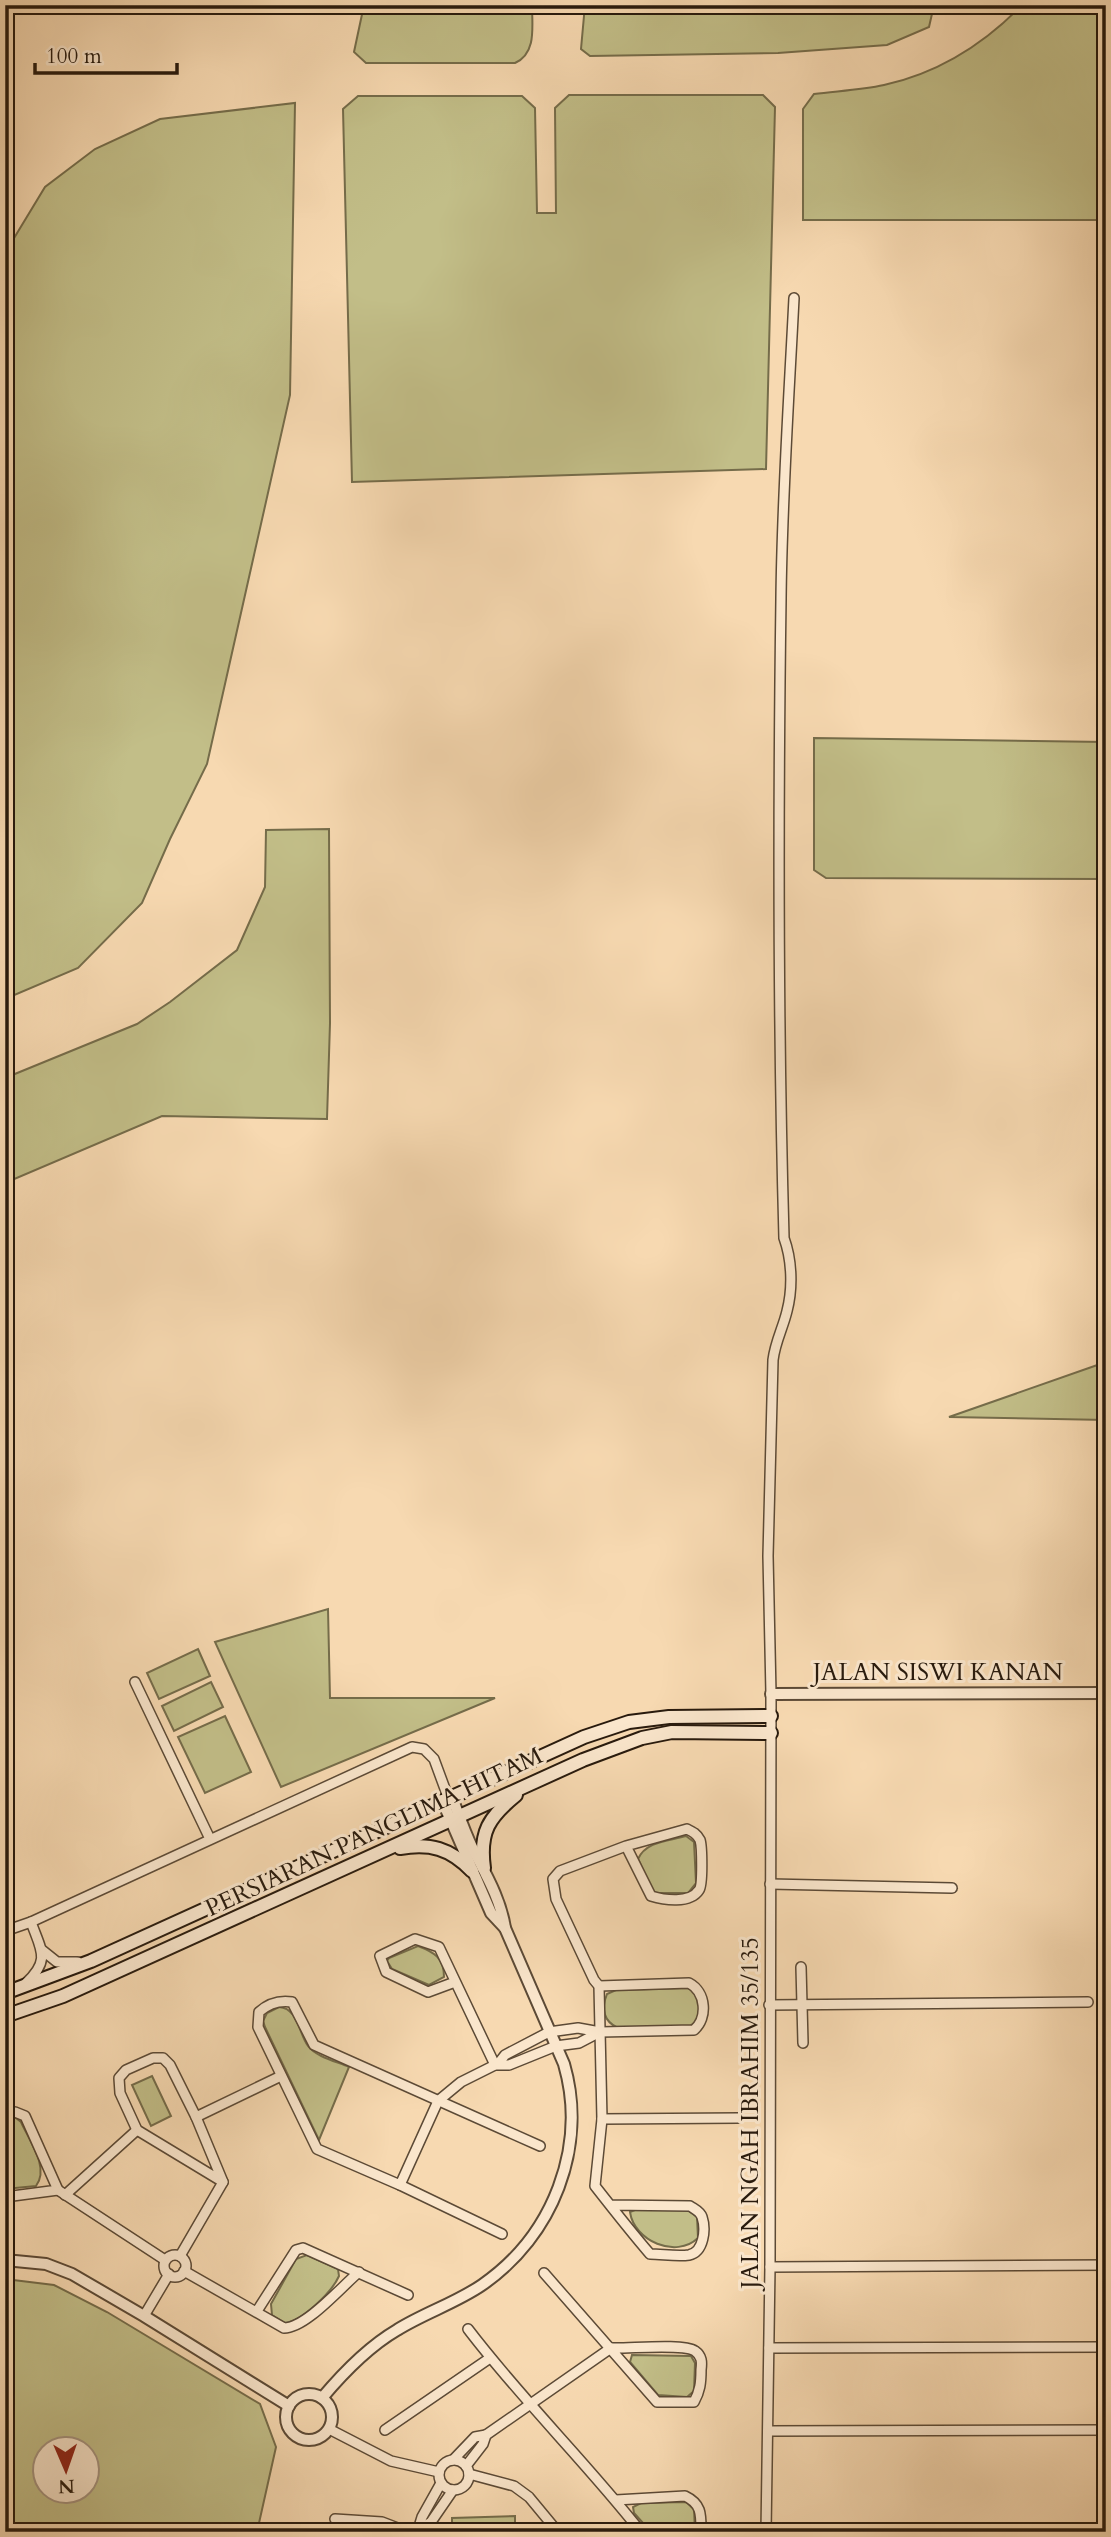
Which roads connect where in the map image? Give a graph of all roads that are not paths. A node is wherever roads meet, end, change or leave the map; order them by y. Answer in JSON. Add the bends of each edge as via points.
{"nodes":[{"id":1,"x":794,"y":298,"type":"dead end"},
{"id":2,"x":135,"y":1682,"type":"dead end"},
{"id":3,"x":1106,"y":1693,"type":"edge"},
{"id":4,"x":771,"y":1694,"type":"junction"},
{"id":5,"x":771,"y":1716,"type":"junction"},
{"id":6,"x":771,"y":1733,"type":"junction"},
{"id":7,"x":530,"y":1784,"type":"junction"},
{"id":8,"x":447,"y":1798,"type":"junction"},
{"id":9,"x":455,"y":1818,"type":"junction"},
{"id":10,"x":210,"y":1839,"type":"junction"},
{"id":11,"x":626,"y":1846,"type":"junction"},
{"id":12,"x":384,"y":1850,"type":"junction"},
{"id":13,"x":478,"y":1869,"type":"junction"},
{"id":14,"x":770,"y":1884,"type":"junction"},
{"id":15,"x":952,"y":1888,"type":"dead end"},
{"id":16,"x":30,"y":1922,"type":"junction"},
{"id":17,"x":5,"y":1931,"type":"edge"},
{"id":18,"x":42,"y":1950,"type":"junction"},
{"id":19,"x":91,"y":1961,"type":"junction"},
{"id":20,"x":801,"y":1967,"type":"dead end"},
{"id":21,"x":455,"y":1982,"type":"junction"},
{"id":22,"x":599,"y":1986,"type":"junction"},
{"id":23,"x":19,"y":1989,"type":"junction"},
{"id":24,"x":5,"y":1993,"type":"edge"},
{"id":25,"x":1088,"y":2002,"type":"dead end"},
{"id":26,"x":769,"y":2005,"type":"junction"},
{"id":27,"x":802,"y":2005,"type":"junction"},
{"id":28,"x":5,"y":2016,"type":"edge"},
{"id":29,"x":550,"y":2032,"type":"junction"},
{"id":30,"x":600,"y":2032,"type":"junction"},
{"id":31,"x":803,"y":2043,"type":"dead end"},
{"id":32,"x":556,"y":2046,"type":"junction"},
{"id":33,"x":496,"y":2064,"type":"junction"},
{"id":34,"x":281,"y":2076,"type":"junction"},
{"id":35,"x":438,"y":2101,"type":"junction"},
{"id":36,"x":5,"y":2113,"type":"edge"},
{"id":37,"x":196,"y":2117,"type":"junction"},
{"id":38,"x":739,"y":2118,"type":"dead end"},
{"id":39,"x":601,"y":2119,"type":"junction"},
{"id":40,"x":137,"y":2130,"type":"junction"},
{"id":41,"x":540,"y":2146,"type":"dead end"},
{"id":42,"x":211,"y":2150,"type":"junction"},
{"id":43,"x":191,"y":2163,"type":"junction"},
{"id":44,"x":223,"y":2182,"type":"junction"},
{"id":45,"x":400,"y":2185,"type":"junction"},
{"id":46,"x":61,"y":2192,"type":"junction"},
{"id":47,"x":5,"y":2197,"type":"edge"},
{"id":48,"x":610,"y":2205,"type":"junction"},
{"id":49,"x":502,"y":2234,"type":"dead end"},
{"id":50,"x":180,"y":2256,"type":"junction"},
{"id":51,"x":5,"y":2260,"type":"edge"},
{"id":52,"x":166,"y":2260,"type":"junction"},
{"id":53,"x":1106,"y":2265,"type":"edge"},
{"id":54,"x":770,"y":2267,"type":"junction"},
{"id":55,"x":184,"y":2271,"type":"junction"},
{"id":56,"x":359,"y":2272,"type":"junction"},
{"id":57,"x":544,"y":2273,"type":"dead end"},
{"id":58,"x":169,"y":2274,"type":"junction"},
{"id":59,"x":408,"y":2295,"type":"dead end"},
{"id":60,"x":257,"y":2311,"type":"junction"},
{"id":61,"x":144,"y":2316,"type":"junction"},
{"id":62,"x":468,"y":2329,"type":"dead end"},
{"id":63,"x":1106,"y":2347,"type":"edge"},
{"id":64,"x":611,"y":2348,"type":"junction"},
{"id":65,"x":769,"y":2348,"type":"junction"},
{"id":66,"x":490,"y":2358,"type":"junction"},
{"id":67,"x":322,"y":2399,"type":"junction"},
{"id":68,"x":531,"y":2404,"type":"junction"},
{"id":69,"x":289,"y":2406,"type":"junction"},
{"id":70,"x":329,"y":2429,"type":"junction"},
{"id":71,"x":384,"y":2430,"type":"dead end"},
{"id":72,"x":1106,"y":2430,"type":"edge"},
{"id":73,"x":768,"y":2431,"type":"junction"},
{"id":74,"x":486,"y":2435,"type":"junction"},
{"id":75,"x":453,"y":2460,"type":"junction"},
{"id":76,"x":467,"y":2470,"type":"junction"},
{"id":77,"x":439,"y":2472,"type":"junction"},
{"id":78,"x":441,"y":2483,"type":"junction"},
{"id":79,"x":453,"y":2490,"type":"junction"},
{"id":80,"x":616,"y":2500,"type":"junction"},
{"id":81,"x":335,"y":2519,"type":"dead end"},
{"id":82,"x":414,"y":2531,"type":"edge"},
{"id":83,"x":558,"y":2532,"type":"edge"},
{"id":84,"x":641,"y":2532,"type":"edge"},
{"id":85,"x":701,"y":2532,"type":"edge"},
{"id":86,"x":766,"y":2532,"type":"edge"}],
"edges":[{"from":1,"to":4,"type":"street","name":"JALAN NGAH IBRAHIM 35/135","via":[[780,599],[781,1117],[790,1289],[773,1360],[768,1556]]},
{"from":2,"to":10,"type":"street"},
{"from":3,"to":4,"type":"street","name":"JALAN SISWI KANAN"},
{"from":4,"to":5,"type":"street","name":"JALAN NGAH IBRAHIM 35/135"},
{"from":5,"to":6,"type":"street","name":"JALAN NGAH IBRAHIM 35/135"},
{"from":5,"to":8,"type":"main road","name":"PERSIARAN PANGLIMA HITAM","via":[[629,1722]]},
{"from":6,"to":7,"type":"main road","name":"PERSIARAN PANGLIMA HITAM","via":[[652,1736]]},
{"from":6,"to":14,"type":"street","name":"JALAN NGAH IBRAHIM 35/135"},
{"from":7,"to":9,"type":"main road","name":"PERSIARAN PANGLIMA HITAM"},
{"from":7,"to":13,"type":"main road","via":[[487,1825]]},
{"from":8,"to":9,"type":"street"},
{"from":8,"to":10,"type":"street","via":[[434,1759],[424,1749],[412,1747]]},
{"from":8,"to":19,"type":"main road","name":"PERSIARAN PANGLIMA HITAM"},
{"from":9,"to":12,"type":"main road","name":"PERSIARAN PANGLIMA HITAM"},
{"from":9,"to":13,"type":"street"},
{"from":10,"to":16,"type":"street"},
{"from":11,"to":11,"type":"street","via":[[687,1829],[701,1843],[700,1890],[683,1899],[651,1896]]},
{"from":11,"to":22,"type":"street","via":[[560,1871],[553,1879],[556,1899]]},
{"from":12,"to":13,"type":"main road","via":[[421,1845],[448,1851]]},
{"from":12,"to":28,"type":"main road","name":"PERSIARAN PANGLIMA HITAM","via":[[64,1996]]},
{"from":13,"to":29,"type":"street","via":[[491,1913],[505,1928]]},
{"from":14,"to":15,"type":"street"},
{"from":14,"to":26,"type":"street","name":"JALAN NGAH IBRAHIM 35/135"},
{"from":16,"to":17,"type":"street"},
{"from":16,"to":18,"type":"street"},
{"from":18,"to":19,"type":"street","via":[[57,1962]]},
{"from":18,"to":23,"type":"street","via":[[39,1970]]},
{"from":19,"to":23,"type":"main road","name":"PERSIARAN PANGLIMA HITAM"},
{"from":20,"to":27,"type":"street"},
{"from":21,"to":21,"type":"street","via":[[439,1947],[427,1942],[415,1939],[380,1956],[386,1972],[428,1992]]},
{"from":21,"to":33,"type":"street"},
{"from":22,"to":30,"type":"street"},
{"from":22,"to":30,"type":"street","via":[[690,1983],[701,1994],[703,2006],[700,2025],[694,2030]]},
{"from":23,"to":24,"type":"main road","name":"PERSIARAN PANGLIMA HITAM"},
{"from":25,"to":27,"type":"street"},
{"from":26,"to":27,"type":"street"},
{"from":26,"to":54,"type":"street","name":"JALAN NGAH IBRAHIM 35/135"},
{"from":27,"to":31,"type":"street"},
{"from":29,"to":30,"type":"street","via":[[578,2028]]},
{"from":29,"to":32,"type":"street"},
{"from":29,"to":33,"type":"street"},
{"from":30,"to":32,"type":"street","via":[[579,2043]]},
{"from":30,"to":39,"type":"street"},
{"from":32,"to":33,"type":"street","via":[[509,2064]]},
{"from":32,"to":67,"type":"street","via":[[570,2085],[570,2150],[561,2183],[534,2233],[512,2261],[481,2286],[375,2344]]},
{"from":33,"to":35,"type":"street","via":[[461,2081]]},
{"from":34,"to":35,"type":"street","via":[[258,2018],[270,2004],[283,2000],[292,2002],[314,2045]]},
{"from":34,"to":37,"type":"street"},
{"from":34,"to":45,"type":"street","via":[[317,2149]]},
{"from":35,"to":41,"type":"street"},
{"from":35,"to":45,"type":"street"},
{"from":36,"to":46,"type":"street","via":[[25,2116]]},
{"from":37,"to":40,"type":"street","via":[[170,2065],[163,2058],[153,2058],[119,2078],[120,2092]]},
{"from":37,"to":42,"type":"street"},
{"from":38,"to":39,"type":"street"},
{"from":39,"to":48,"type":"street","via":[[595,2186]]},
{"from":40,"to":43,"type":"street"},
{"from":40,"to":46,"type":"street"},
{"from":42,"to":43,"type":"street","via":[[207,2162]]},
{"from":42,"to":44,"type":"street"},
{"from":43,"to":44,"type":"street"},
{"from":44,"to":50,"type":"street"},
{"from":45,"to":49,"type":"street"},
{"from":46,"to":47,"type":"street"},
{"from":46,"to":52,"type":"street"},
{"from":48,"to":48,"type":"street","via":[[690,2206],[702,2217],[700,2248],[689,2255],[650,2254]]},
{"from":50,"to":52,"type":"street"},
{"from":50,"to":55,"type":"street","via":[[186,2264]]},
{"from":51,"to":61,"type":"street","via":[[46,2264],[72,2274]]},
{"from":52,"to":58,"type":"street"},
{"from":53,"to":54,"type":"street"},
{"from":54,"to":65,"type":"street","name":"JALAN NGAH IBRAHIM 35/135"},
{"from":55,"to":58,"type":"street","via":[[179,2276]]},
{"from":55,"to":60,"type":"street"},
{"from":56,"to":59,"type":"street"},
{"from":56,"to":60,"type":"street","via":[[292,2328]]},
{"from":56,"to":60,"type":"street","via":[[310,2250],[296,2250]]},
{"from":57,"to":64,"type":"street"},
{"from":58,"to":61,"type":"street"},
{"from":61,"to":69,"type":"street"},
{"from":62,"to":66,"type":"street"},
{"from":63,"to":65,"type":"street"},
{"from":64,"to":64,"type":"street","via":[[691,2348],[702,2359],[701,2388],[694,2402],[657,2402]]},
{"from":64,"to":68,"type":"street"},
{"from":65,"to":73,"type":"street","name":"JALAN NGAH IBRAHIM 35/135"},
{"from":66,"to":68,"type":"street"},
{"from":66,"to":71,"type":"street"},
{"from":67,"to":69,"type":"street","via":[[303,2395]]},
{"from":67,"to":70,"type":"street","via":[[332,2414]]},
{"from":68,"to":74,"type":"street"},
{"from":68,"to":80,"type":"street"},
{"from":69,"to":70,"type":"street","via":[[288,2425],[297,2436],[318,2438]]},
{"from":70,"to":77,"type":"street","via":[[391,2461]]},
{"from":72,"to":73,"type":"street"},
{"from":73,"to":86,"type":"street","name":"JALAN NGAH IBRAHIM 35/135"},
{"from":74,"to":75,"type":"street","via":[[475,2437]]},
{"from":74,"to":76,"type":"street"},
{"from":75,"to":76,"type":"street"},
{"from":75,"to":77,"type":"street"},
{"from":76,"to":79,"type":"street","via":[[466,2484]]},
{"from":76,"to":83,"type":"street","via":[[514,2486]]},
{"from":77,"to":78,"type":"street"},
{"from":78,"to":79,"type":"street"},
{"from":78,"to":82,"type":"street"},
{"from":79,"to":82,"type":"street","via":[[431,2522]]},
{"from":80,"to":84,"type":"street"},
{"from":80,"to":85,"type":"street","via":[[685,2496],[701,2509]]},
{"from":81,"to":82,"type":"street","via":[[382,2522]]}]}
